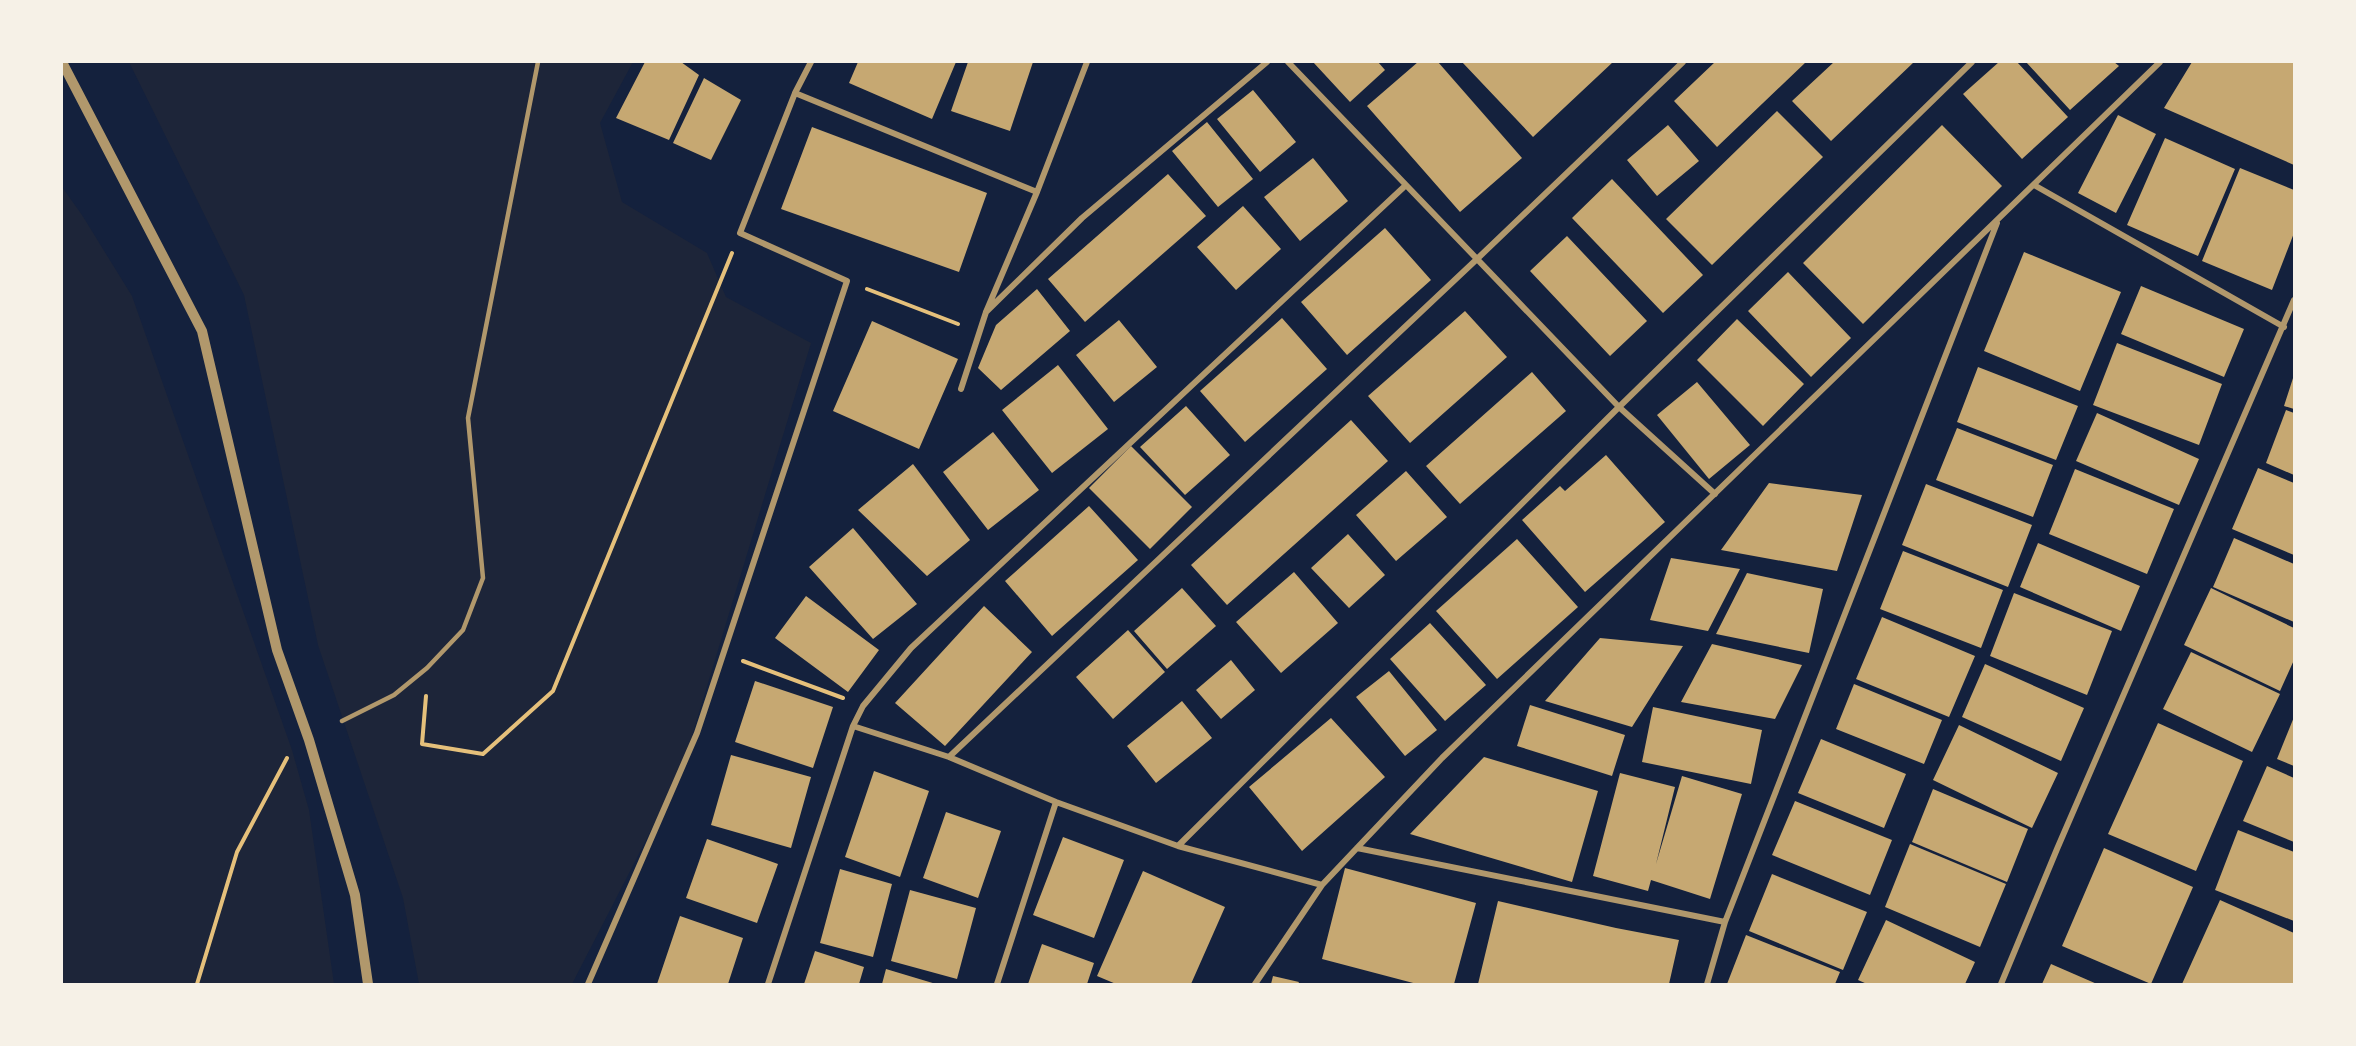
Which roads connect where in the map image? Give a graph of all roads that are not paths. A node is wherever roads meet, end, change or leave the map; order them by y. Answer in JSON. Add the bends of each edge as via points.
{"nodes":[{"id":1,"x":62,"y":62,"type":"edge"},
{"id":2,"x":538,"y":62,"type":"edge"},
{"id":3,"x":811,"y":62,"type":"edge"},
{"id":4,"x":1087,"y":62,"type":"edge"},
{"id":5,"x":1267,"y":62,"type":"edge"},
{"id":6,"x":1288,"y":62,"type":"edge"},
{"id":7,"x":1683,"y":62,"type":"edge"},
{"id":8,"x":1972,"y":62,"type":"edge"},
{"id":9,"x":2160,"y":62,"type":"edge"},
{"id":10,"x":795,"y":93,"type":"junction"},
{"id":11,"x":1406,"y":185,"type":"junction"},
{"id":12,"x":2034,"y":185,"type":"junction"},
{"id":13,"x":1037,"y":192,"type":"junction"},
{"id":14,"x":1998,"y":221,"type":"junction"},
{"id":15,"x":1478,"y":259,"type":"junction"},
{"id":16,"x":2295,"y":300,"type":"edge"},
{"id":17,"x":986,"y":312,"type":"junction"},
{"id":18,"x":2284,"y":327,"type":"junction"},
{"id":19,"x":961,"y":389,"type":"dead end"},
{"id":20,"x":1619,"y":407,"type":"junction"},
{"id":21,"x":1715,"y":494,"type":"junction"},
{"id":22,"x":342,"y":721,"type":"dead end"},
{"id":23,"x":853,"y":726,"type":"junction"},
{"id":24,"x":949,"y":757,"type":"junction"},
{"id":25,"x":1056,"y":802,"type":"junction"},
{"id":26,"x":1178,"y":846,"type":"junction"},
{"id":27,"x":1357,"y":848,"type":"junction"},
{"id":28,"x":1322,"y":885,"type":"junction"},
{"id":29,"x":1725,"y":922,"type":"junction"},
{"id":30,"x":368,"y":984,"type":"edge"},
{"id":31,"x":588,"y":984,"type":"edge"},
{"id":32,"x":768,"y":984,"type":"edge"},
{"id":33,"x":997,"y":984,"type":"edge"},
{"id":34,"x":1255,"y":984,"type":"edge"},
{"id":35,"x":1707,"y":984,"type":"edge"},
{"id":36,"x":2001,"y":984,"type":"edge"}],
"edges":[{"from":1,"to":30,"type":"street","via":[[202,331],[277,650],[309,740],[355,895]]},
{"from":2,"to":22,"type":"lane","via":[[468,418],[483,578],[463,630],[427,668],[394,695]]},
{"from":3,"to":10,"type":"street"},
{"from":4,"to":13,"type":"street"},
{"from":5,"to":17,"type":"street","via":[[1082,218]]},
{"from":6,"to":11,"type":"street"},
{"from":7,"to":15,"type":"street"},
{"from":8,"to":20,"type":"street"},
{"from":9,"to":12,"type":"street"},
{"from":10,"to":13,"type":"street"},
{"from":10,"to":31,"type":"street","via":[[740,233],[847,281],[698,733]]},
{"from":11,"to":15,"type":"street"},
{"from":11,"to":23,"type":"street","via":[[911,648],[863,706]]},
{"from":12,"to":14,"type":"street"},
{"from":12,"to":18,"type":"street"},
{"from":13,"to":17,"type":"street"},
{"from":14,"to":21,"type":"street"},
{"from":14,"to":29,"type":"street"},
{"from":15,"to":20,"type":"street"},
{"from":15,"to":24,"type":"street"},
{"from":16,"to":18,"type":"street"},
{"from":17,"to":19,"type":"street"},
{"from":18,"to":36,"type":"street"},
{"from":20,"to":21,"type":"street"},
{"from":20,"to":26,"type":"street"},
{"from":21,"to":27,"type":"street","via":[[1442,758]]},
{"from":23,"to":24,"type":"street"},
{"from":23,"to":32,"type":"street"},
{"from":24,"to":25,"type":"street"},
{"from":25,"to":26,"type":"street"},
{"from":25,"to":33,"type":"street"},
{"from":26,"to":28,"type":"street"},
{"from":27,"to":28,"type":"street"},
{"from":27,"to":29,"type":"street"},
{"from":28,"to":34,"type":"street"},
{"from":29,"to":35,"type":"street"}]}
